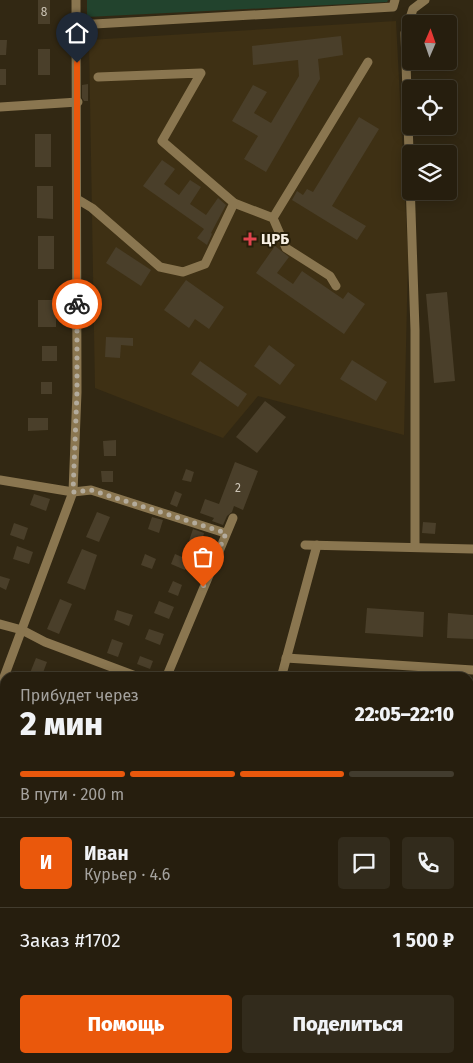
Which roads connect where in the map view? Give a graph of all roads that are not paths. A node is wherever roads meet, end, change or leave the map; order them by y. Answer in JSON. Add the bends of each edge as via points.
{"nodes":[{"id":1,"x":76,"y":0,"type":"edge"},
{"id":2,"x":425,"y":0,"type":"edge"},
{"id":3,"x":394,"y":4,"type":"edge"},
{"id":4,"x":77,"y":24,"type":"junction"},
{"id":5,"x":368,"y":62,"type":"dead end"},
{"id":6,"x":98,"y":77,"type":"dead end"},
{"id":7,"x":78,"y":102,"type":"junction"},
{"id":8,"x":0,"y":106,"type":"edge"},
{"id":9,"x":77,"y":199,"type":"junction"},
{"id":10,"x":234,"y":203,"type":"junction"},
{"id":11,"x":273,"y":218,"type":"junction"},
{"id":12,"x":336,"y":286,"type":"dead end"},
{"id":13,"x":0,"y":480,"type":"edge"},
{"id":14,"x":73,"y":492,"type":"junction"},
{"id":15,"x":233,"y":518,"type":"dead end"},
{"id":16,"x":226,"y":533,"type":"junction"},
{"id":17,"x":305,"y":545,"type":"dead end"},
{"id":18,"x":317,"y":545,"type":"junction"},
{"id":19,"x":415,"y":547,"type":"junction"},
{"id":20,"x":473,"y":549,"type":"edge"},
{"id":21,"x":0,"y":624,"type":"edge"},
{"id":22,"x":22,"y":630,"type":"junction"},
{"id":23,"x":286,"y":658,"type":"junction"},
{"id":24,"x":473,"y":670,"type":"edge"},
{"id":25,"x":6,"y":672,"type":"edge"},
{"id":26,"x":125,"y":672,"type":"edge"},
{"id":27,"x":168,"y":672,"type":"edge"},
{"id":28,"x":282,"y":672,"type":"edge"}],
"edges":[{"from":1,"to":4,"type":"street"},
{"from":2,"to":19,"type":"street","via":[[413,9],[406,33],[415,330]]},
{"from":3,"to":4,"type":"street"},
{"from":4,"to":7,"type":"street"},
{"from":5,"to":11,"type":"street"},
{"from":6,"to":10,"type":"street","via":[[200,73],[162,142]]},
{"from":7,"to":8,"type":"street"},
{"from":7,"to":9,"type":"street"},
{"from":9,"to":10,"type":"street","via":[[92,208],[160,267],[183,272],[205,264]]},
{"from":9,"to":14,"type":"street","via":[[77,392]]},
{"from":10,"to":11,"type":"street"},
{"from":11,"to":12,"type":"street","via":[[286,248],[330,276]]},
{"from":13,"to":14,"type":"street"},
{"from":14,"to":16,"type":"street","via":[[91,490]]},
{"from":14,"to":22,"type":"street"},
{"from":15,"to":16,"type":"street"},
{"from":16,"to":27,"type":"street"},
{"from":17,"to":18,"type":"street"},
{"from":18,"to":19,"type":"street"},
{"from":18,"to":23,"type":"street"},
{"from":19,"to":20,"type":"street"},
{"from":21,"to":22,"type":"street"},
{"from":22,"to":25,"type":"street"},
{"from":22,"to":26,"type":"street"},
{"from":23,"to":24,"type":"street"},
{"from":23,"to":28,"type":"street"}]}
